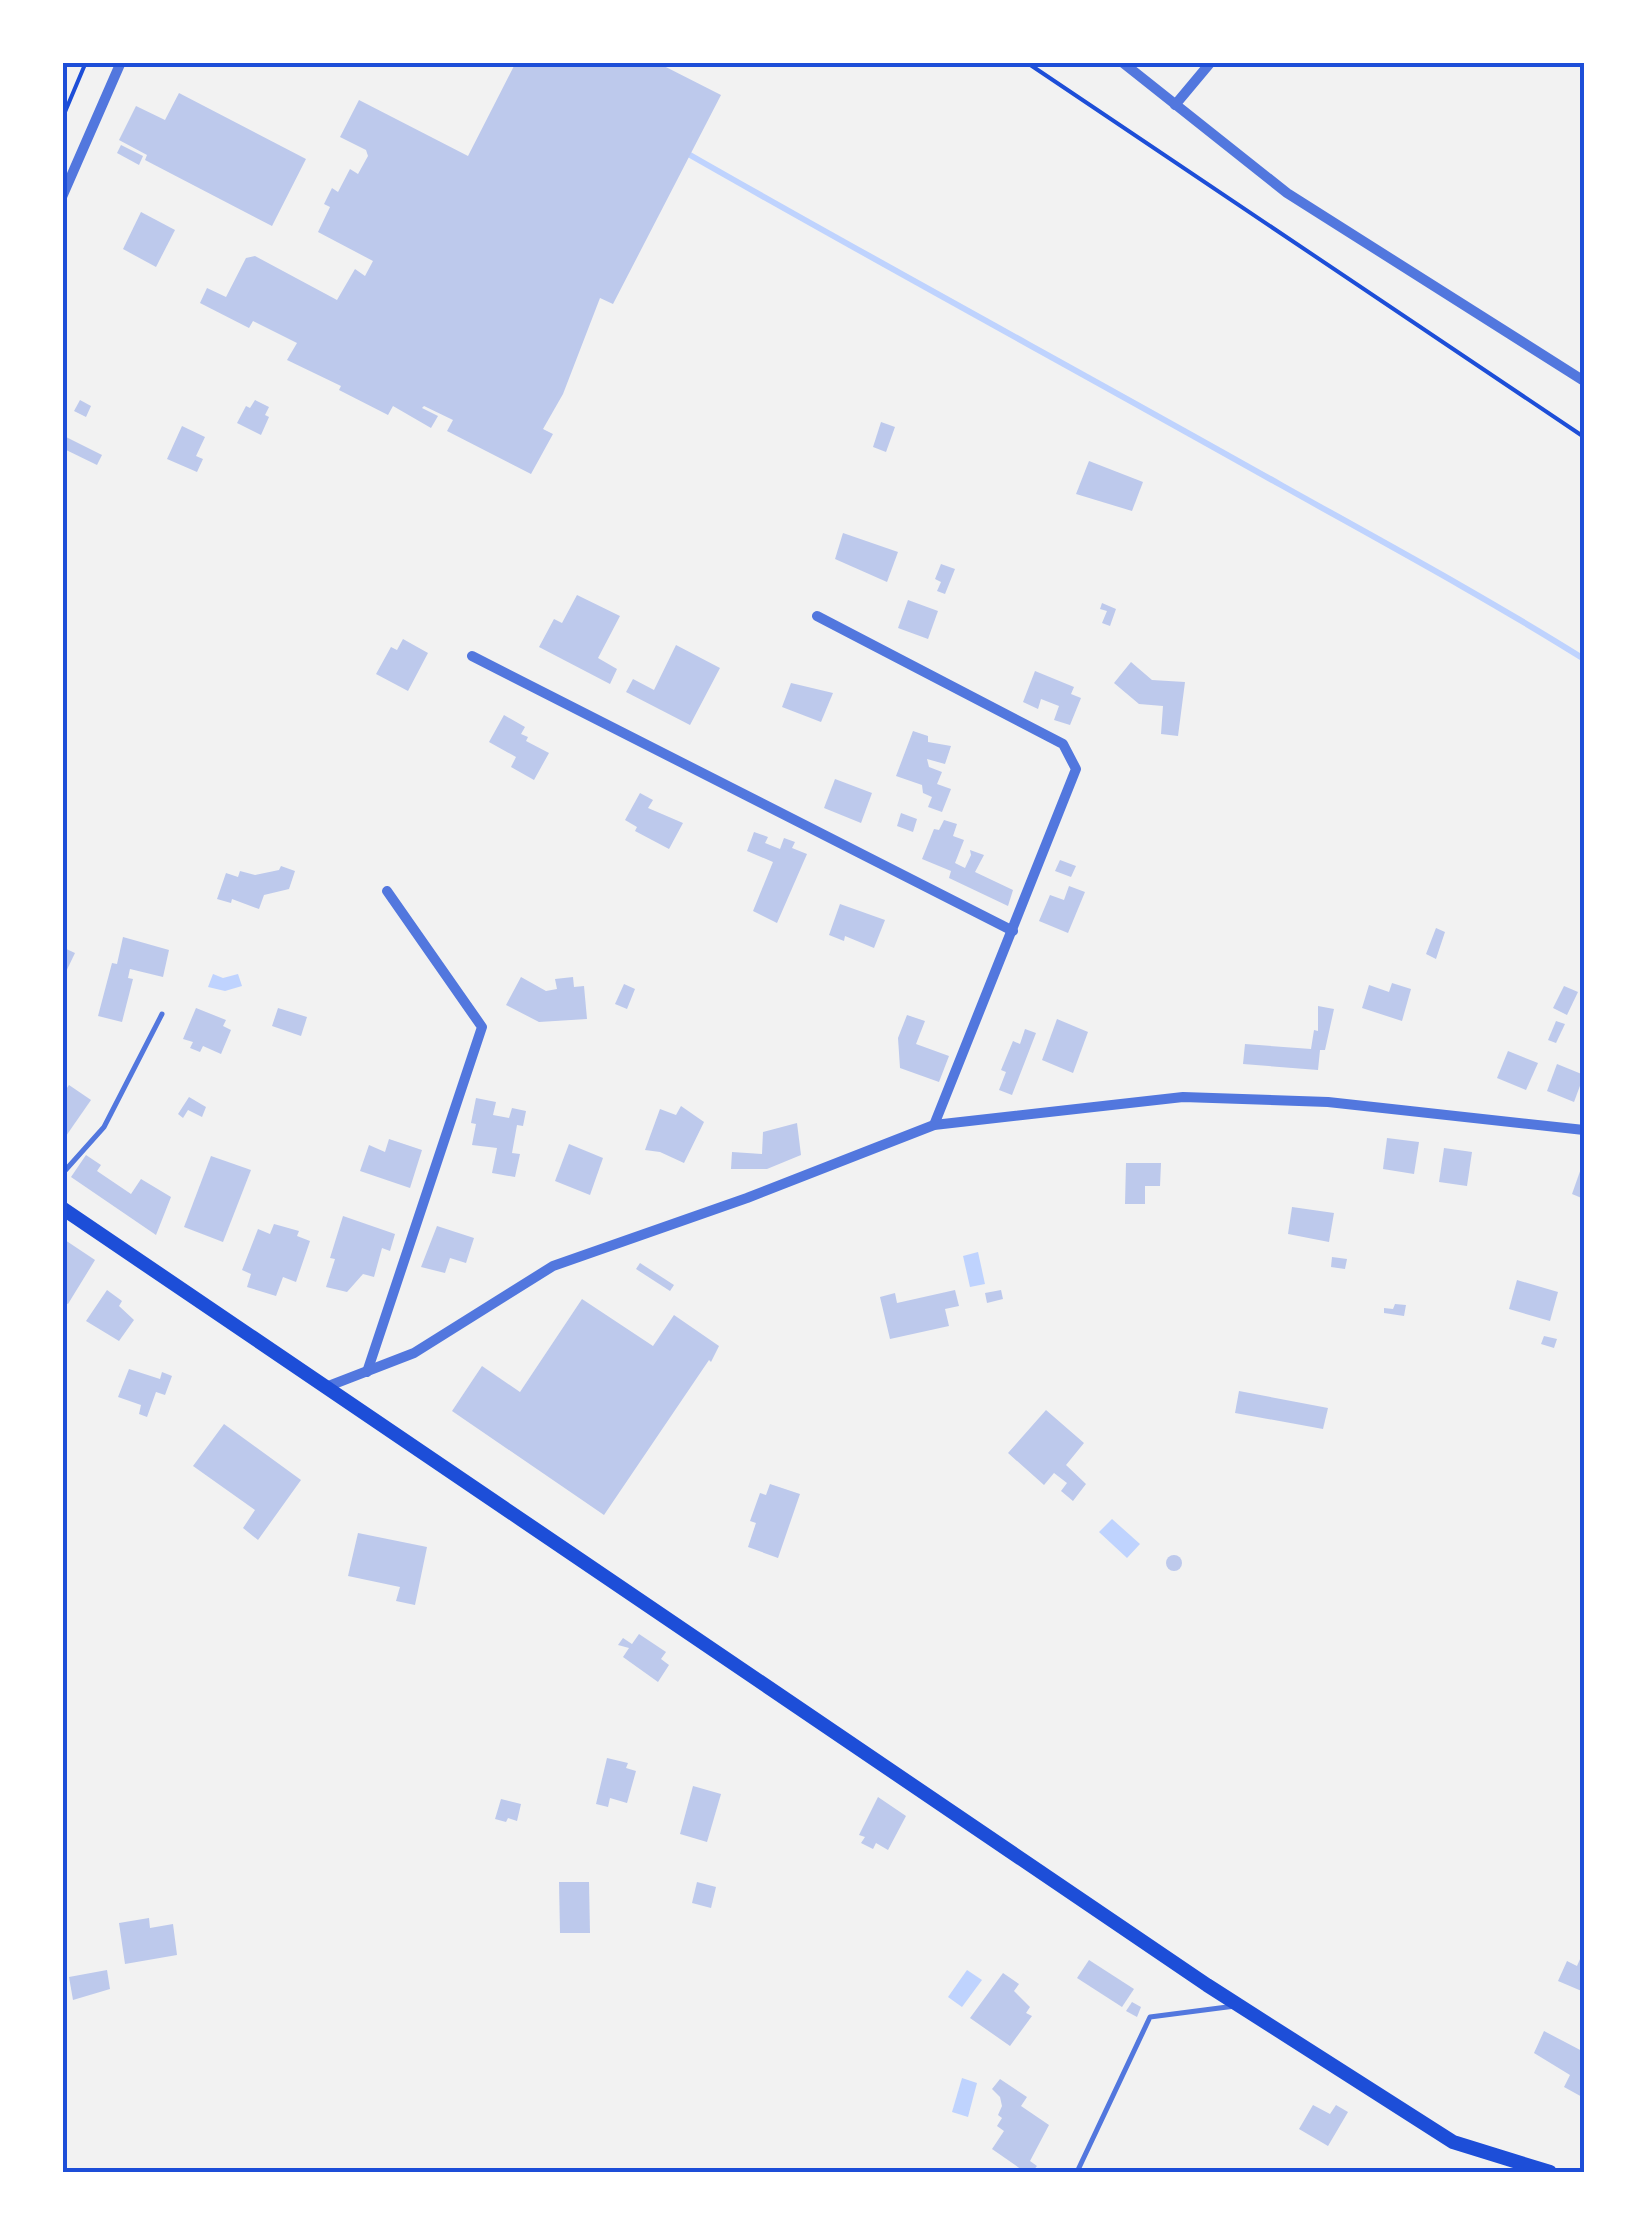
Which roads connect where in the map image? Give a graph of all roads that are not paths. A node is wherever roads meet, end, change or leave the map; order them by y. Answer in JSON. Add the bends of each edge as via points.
{"nodes":[{"id":1,"x":121,"y":62,"type":"edge"},
{"id":2,"x":1122,"y":62,"type":"edge"},
{"id":3,"x":1211,"y":62,"type":"edge"},
{"id":4,"x":1175,"y":105,"type":"junction"},
{"id":5,"x":62,"y":198,"type":"edge"},
{"id":6,"x":1584,"y":381,"type":"edge"},
{"id":7,"x":817,"y":616,"type":"dead end"},
{"id":8,"x":472,"y":656,"type":"dead end"},
{"id":9,"x":387,"y":892,"type":"dead end"},
{"id":10,"x":1013,"y":931,"type":"junction"},
{"id":11,"x":162,"y":1014,"type":"dead end"},
{"id":12,"x":934,"y":1125,"type":"junction"},
{"id":13,"x":1584,"y":1130,"type":"edge"},
{"id":14,"x":62,"y":1174,"type":"edge"},
{"id":15,"x":62,"y":1208,"type":"edge"},
{"id":16,"x":367,"y":1372,"type":"junction"},
{"id":17,"x":326,"y":1387,"type":"junction"},
{"id":18,"x":1238,"y":2005,"type":"junction"},
{"id":19,"x":1078,"y":2172,"type":"edge"},
{"id":20,"x":1550,"y":2172,"type":"edge"}],
"edges":[{"from":1,"to":5,"type":"street"},
{"from":2,"to":4,"type":"street"},
{"from":3,"to":4,"type":"street"},
{"from":4,"to":6,"type":"street","via":[[1287,193]]},
{"from":7,"to":10,"type":"street","via":[[1063,744],[1076,769]]},
{"from":8,"to":10,"type":"street"},
{"from":9,"to":16,"type":"street","via":[[482,1027]]},
{"from":10,"to":12,"type":"street"},
{"from":11,"to":14,"type":"lane","via":[[104,1126]]},
{"from":12,"to":13,"type":"street","via":[[1183,1097],[1328,1102]]},
{"from":12,"to":16,"type":"street","via":[[553,1266],[414,1353]]},
{"from":15,"to":17,"type":"main road"},
{"from":16,"to":17,"type":"street"},
{"from":17,"to":18,"type":"main road"},
{"from":18,"to":19,"type":"lane","via":[[1150,2017]]},
{"from":18,"to":20,"type":"main road","via":[[1453,2142]]}]}
